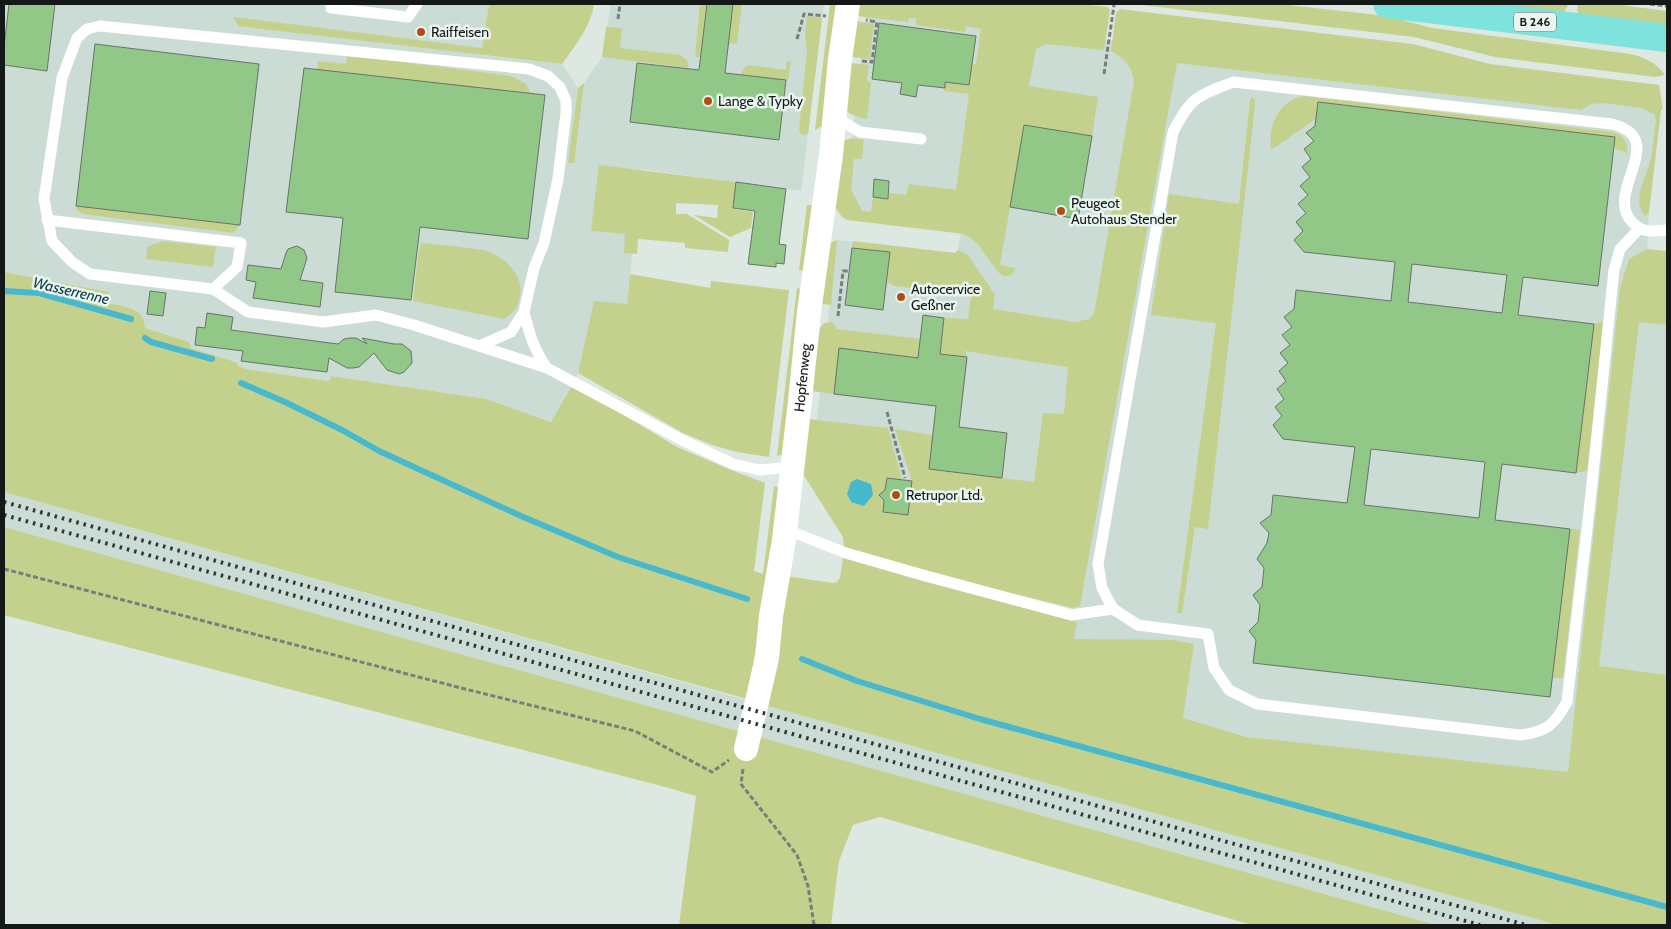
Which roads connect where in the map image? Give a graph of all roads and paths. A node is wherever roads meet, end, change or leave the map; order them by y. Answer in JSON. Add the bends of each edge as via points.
{"nodes":[{"id":1,"x":331,"y":4,"type":"edge"},
{"id":2,"x":417,"y":4,"type":"edge"},
{"id":3,"x":620,"y":4,"type":"edge"},
{"id":4,"x":848,"y":4,"type":"edge"},
{"id":5,"x":1114,"y":4,"type":"edge"},
{"id":6,"x":1387,"y":4,"type":"edge"},
{"id":7,"x":1650,"y":4,"type":"edge"},
{"id":8,"x":1667,"y":6,"type":"edge"},
{"id":9,"x":827,"y":16,"type":"dead end"},
{"id":10,"x":618,"y":19,"type":"dead end"},
{"id":11,"x":1667,"y":38,"type":"edge"},
{"id":12,"x":797,"y":39,"type":"dead end"},
{"id":13,"x":1104,"y":74,"type":"dead end"},
{"id":14,"x":835,"y":117,"type":"junction"},
{"id":15,"x":921,"y":139,"type":"dead end"},
{"id":16,"x":47,"y":220,"type":"junction"},
{"id":17,"x":1639,"y":229,"type":"junction"},
{"id":18,"x":1667,"y":230,"type":"edge"},
{"id":19,"x":849,"y":271,"type":"dead end"},
{"id":20,"x":213,"y":289,"type":"junction"},
{"id":21,"x":524,"y":312,"type":"junction"},
{"id":22,"x":838,"y":316,"type":"dead end"},
{"id":23,"x":479,"y":346,"type":"junction"},
{"id":24,"x":547,"y":368,"type":"junction"},
{"id":25,"x":887,"y":412,"type":"dead end"},
{"id":26,"x":792,"y":468,"type":"junction"},
{"id":27,"x":905,"y":478,"type":"dead end"},
{"id":28,"x":785,"y":529,"type":"junction"},
{"id":29,"x":4,"y":569,"type":"edge"},
{"id":30,"x":1113,"y":609,"type":"junction"},
{"id":31,"x":746,"y":749,"type":"junction"},
{"id":32,"x":814,"y":925,"type":"edge"}],
"edges":[{"from":1,"to":2,"type":"lane","via":[[331,8],[408,17]]},
{"from":3,"to":10,"type":"path"},
{"from":4,"to":14,"type":"street","name":"Hopfenweg"},
{"from":5,"to":13,"type":"path"},
{"from":6,"to":11,"type":"main road","number":"B 246"},
{"from":7,"to":8,"type":"path"},
{"from":9,"to":12,"type":"path","via":[[804,14]]},
{"from":14,"to":15,"type":"lane","via":[[860,132]]},
{"from":14,"to":26,"type":"street","name":"Hopfenweg"},
{"from":16,"to":20,"type":"lane","via":[[52,241],[72,262],[90,274]]},
{"from":16,"to":20,"type":"lane","via":[[241,243],[237,267]]},
{"from":16,"to":21,"type":"lane","via":[[44,198],[62,78],[77,38],[87,29],[100,26],[529,69],[548,76],[560,87],[566,101],[566,113],[558,179]]},
{"from":17,"to":18,"type":"lane","via":[[1648,232]]},
{"from":17,"to":30,"type":"lane","via":[[1620,249],[1614,270],[1567,702],[1556,720],[1538,733],[1520,735],[1257,704],[1229,690],[1214,668],[1208,634],[1138,624]]},
{"from":17,"to":30,"type":"lane","via":[[1627,217],[1625,204],[1625,192],[1638,156],[1634,135],[1625,127],[1233,82],[1198,96],[1183,111],[1173,132],[1098,564],[1102,588]]},
{"from":19,"to":22,"type":"path","via":[[843,271]]},
{"from":20,"to":23,"type":"lane","via":[[248,312],[323,322],[376,315]]},
{"from":21,"to":23,"type":"lane","via":[[511,332]]},
{"from":21,"to":24,"type":"lane","via":[[530,338]]},
{"from":23,"to":24,"type":"lane"},
{"from":24,"to":26,"type":"lane","via":[[733,464],[760,470]]},
{"from":25,"to":27,"type":"path"},
{"from":26,"to":28,"type":"street","name":"Hopfenweg"},
{"from":28,"to":30,"type":"lane","via":[[846,553],[1071,614]]},
{"from":28,"to":31,"type":"street","name":"Hopfenweg","via":[[767,658]]},
{"from":29,"to":31,"type":"path","via":[[635,731],[712,772]]},
{"from":31,"to":32,"type":"path","via":[[741,784],[797,855],[808,886]]}]}
